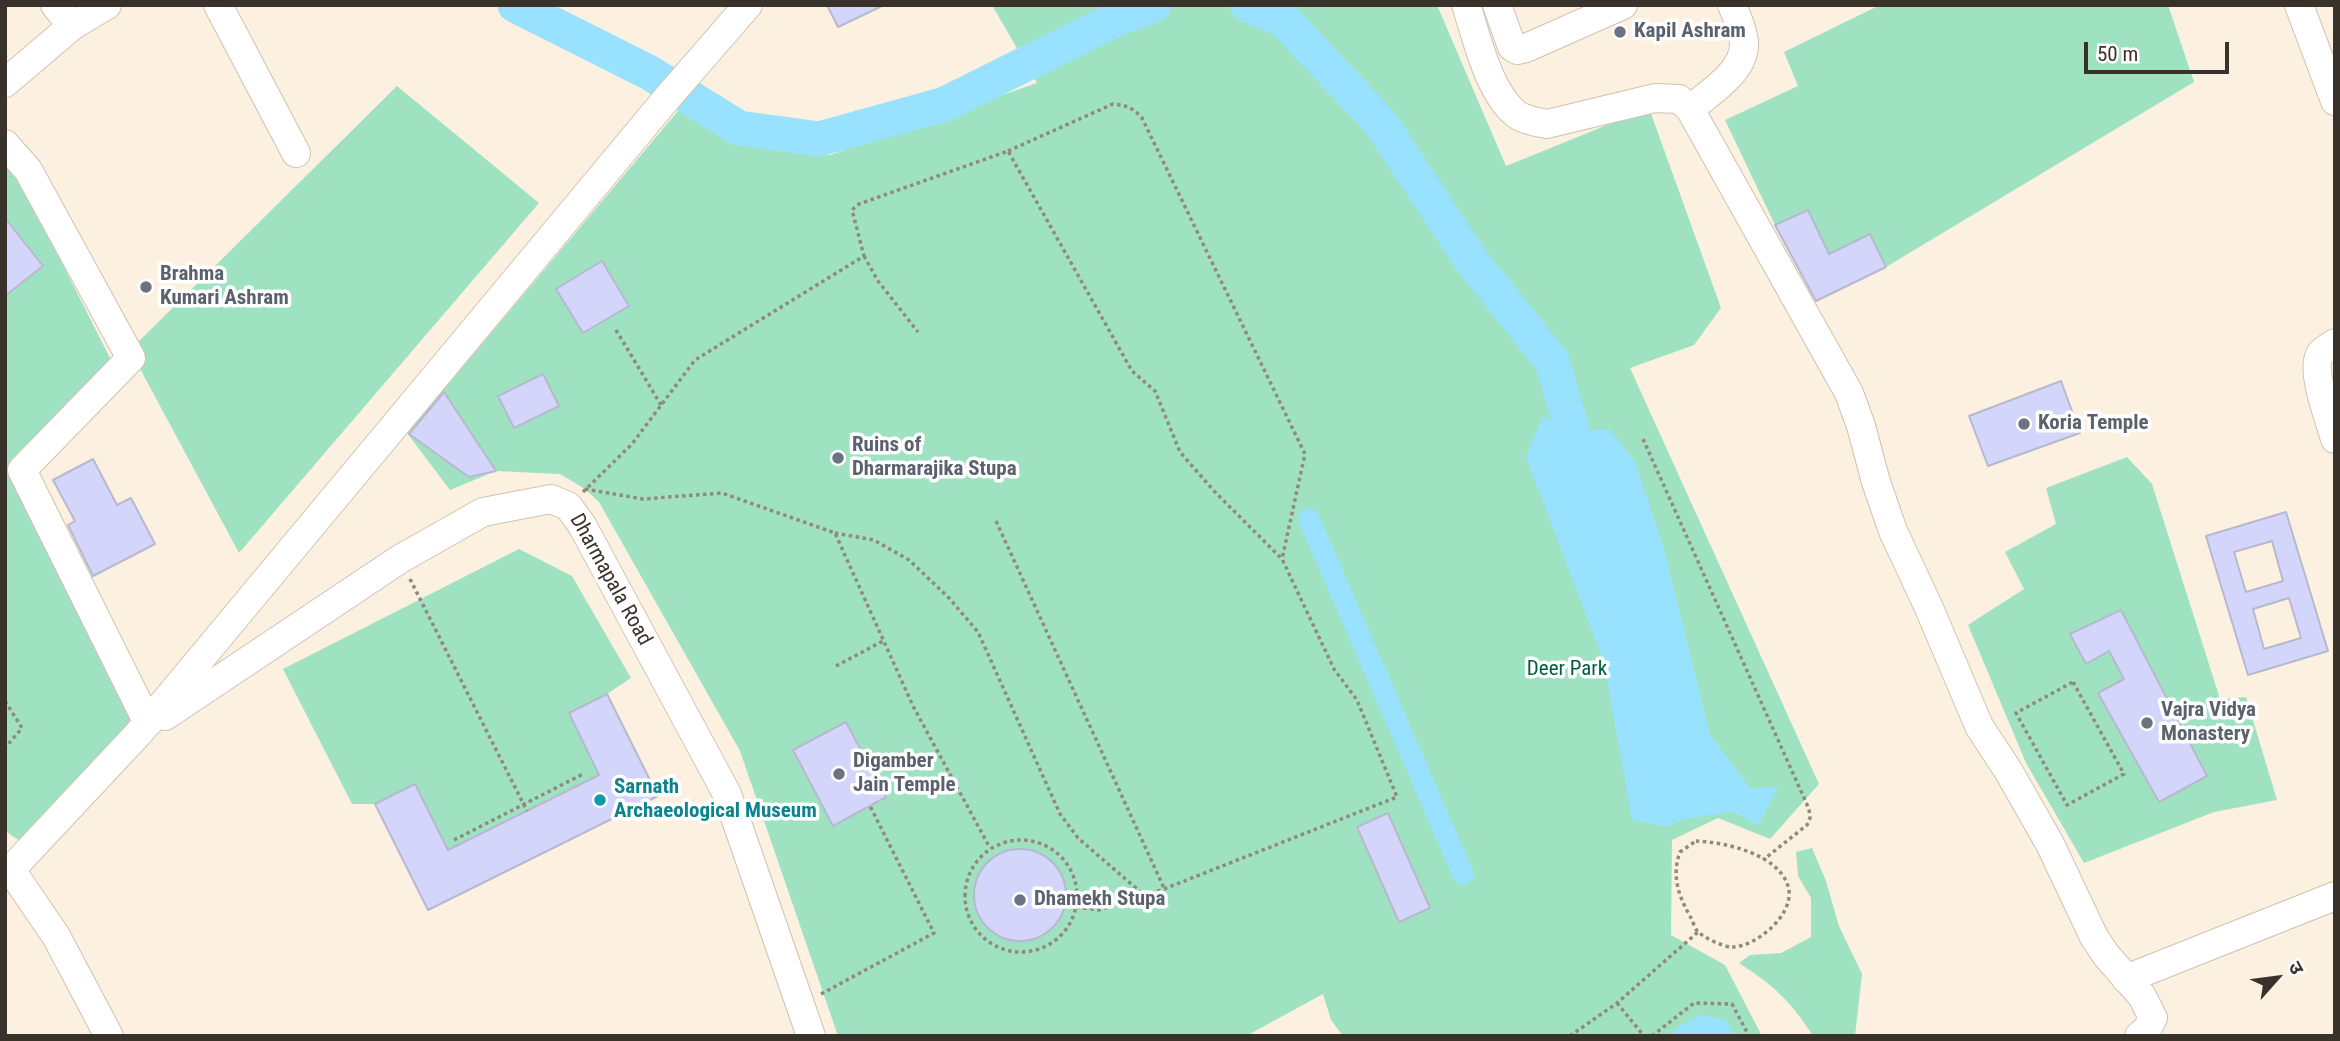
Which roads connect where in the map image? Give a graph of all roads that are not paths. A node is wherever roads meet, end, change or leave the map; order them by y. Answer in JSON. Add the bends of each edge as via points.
{"nodes":[{"id":1,"x":107,"y":5,"type":"edge"},
{"id":2,"x":218,"y":5,"type":"edge"},
{"id":3,"x":748,"y":5,"type":"edge"},
{"id":4,"x":1466,"y":5,"type":"edge"},
{"id":5,"x":1497,"y":5,"type":"edge"},
{"id":6,"x":1623,"y":5,"type":"edge"},
{"id":7,"x":1732,"y":5,"type":"edge"},
{"id":8,"x":2299,"y":5,"type":"edge"},
{"id":9,"x":64,"y":15,"type":"edge"},
{"id":10,"x":2326,"y":50,"type":"edge"},
{"id":11,"x":5,"y":83,"type":"edge"},
{"id":12,"x":2335,"y":101,"type":"edge"},
{"id":13,"x":1690,"y":109,"type":"junction"},
{"id":14,"x":5,"y":144,"type":"edge"},
{"id":15,"x":296,"y":153,"type":"dead end"},
{"id":16,"x":2335,"y":343,"type":"edge"},
{"id":17,"x":2335,"y":439,"type":"edge"},
{"id":18,"x":143,"y":729,"type":"junction"},
{"id":19,"x":8,"y":873,"type":"edge"},
{"id":20,"x":2335,"y":896,"type":"edge"},
{"id":21,"x":2126,"y":979,"type":"junction"},
{"id":22,"x":109,"y":1036,"type":"edge"},
{"id":23,"x":811,"y":1036,"type":"edge"},
{"id":24,"x":2139,"y":1036,"type":"edge"}],
"edges":[{"from":1,"to":9,"type":"street"},
{"from":2,"to":15,"type":"street"},
{"from":3,"to":18,"type":"street"},
{"from":4,"to":13,"type":"street","via":[[1494,85],[1516,114],[1533,122],[1547,124],[1655,98],[1679,99]]},
{"from":5,"to":6,"type":"street","via":[[1517,50]]},
{"from":7,"to":13,"type":"street","via":[[1743,54],[1730,75]]},
{"from":8,"to":10,"type":"street"},
{"from":9,"to":11,"type":"street"},
{"from":10,"to":12,"type":"street"},
{"from":13,"to":21,"type":"street","via":[[1849,393],[1893,531],[1979,726],[2050,844],[2094,937]]},
{"from":14,"to":18,"type":"street","via":[[28,170],[131,358],[22,470]]},
{"from":16,"to":17,"type":"street","via":[[2320,354],[2318,378]]},
{"from":18,"to":19,"type":"street"},
{"from":18,"to":23,"type":"street","name":"Dharmapala Road","via":[[400,559],[483,512],[577,497],[582,525],[727,794]]},
{"from":19,"to":22,"type":"street","via":[[56,936]]},
{"from":20,"to":21,"type":"street"},
{"from":21,"to":24,"type":"street","via":[[2142,996],[2152,1018]]}]}
